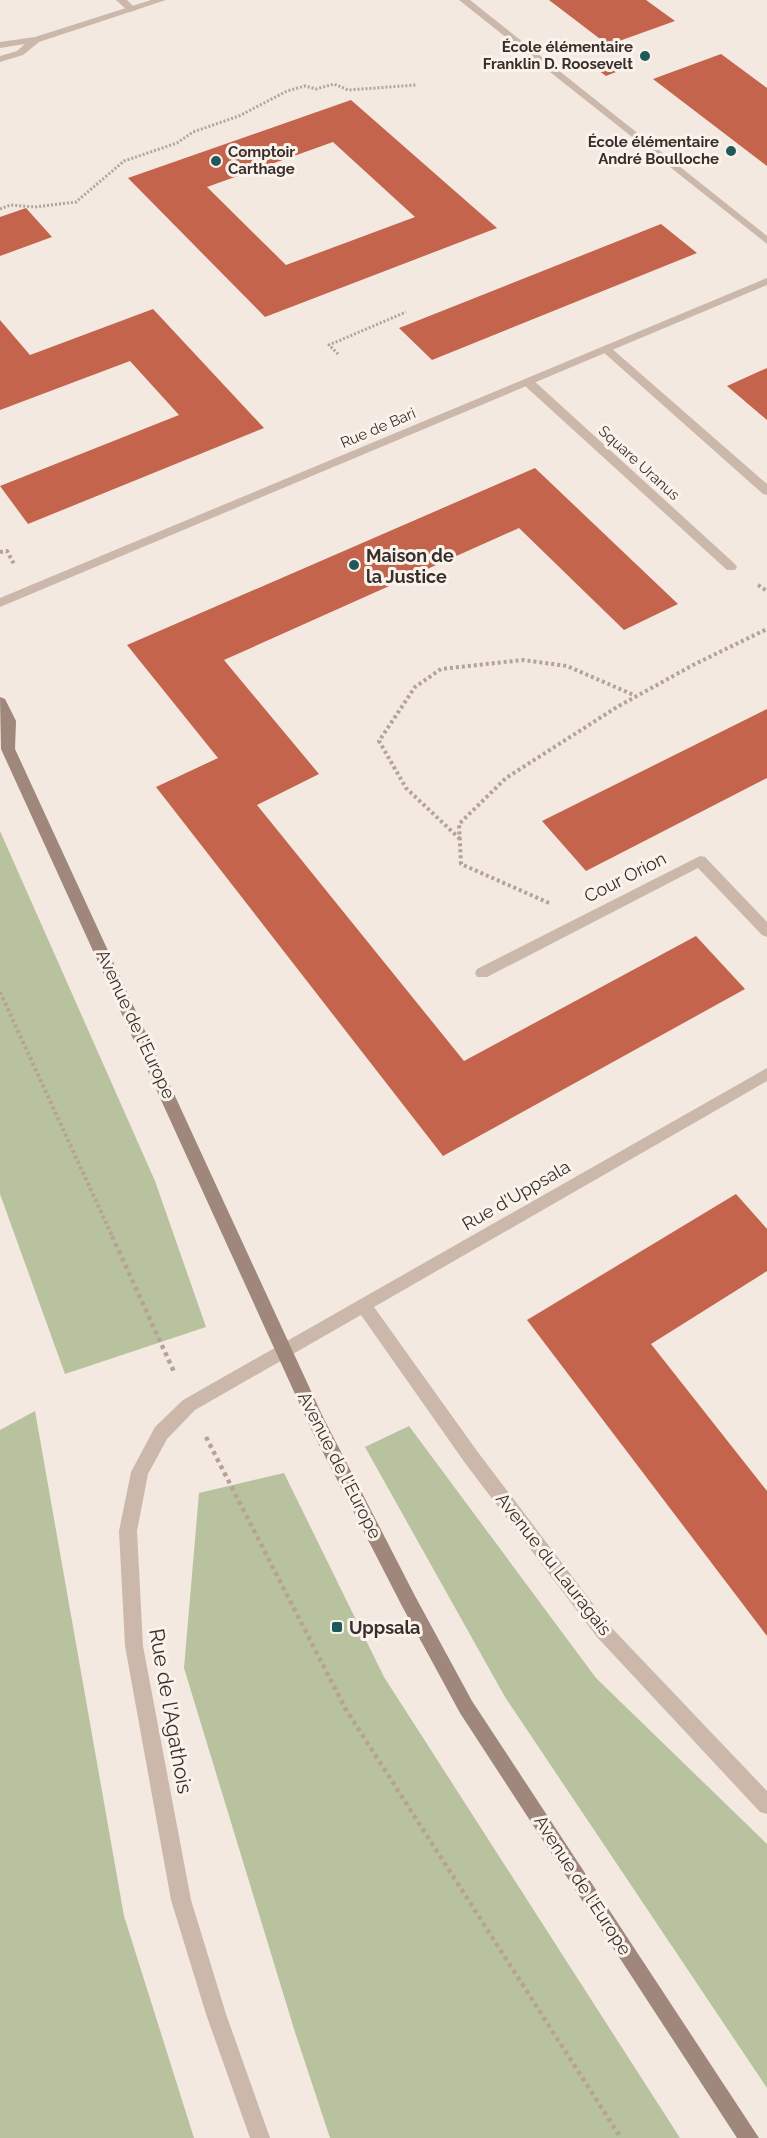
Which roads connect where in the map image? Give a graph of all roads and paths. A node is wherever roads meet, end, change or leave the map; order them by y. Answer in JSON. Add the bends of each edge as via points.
{"nodes":[{"id":1,"x":121,"y":0,"type":"edge"},
{"id":2,"x":161,"y":0,"type":"edge"},
{"id":3,"x":464,"y":0,"type":"edge"},
{"id":4,"x":132,"y":10,"type":"junction"},
{"id":5,"x":36,"y":40,"type":"junction"},
{"id":6,"x":0,"y":45,"type":"edge"},
{"id":7,"x":0,"y":59,"type":"edge"},
{"id":8,"x":416,"y":85,"type":"dead end"},
{"id":9,"x":0,"y":209,"type":"edge"},
{"id":10,"x":767,"y":241,"type":"edge"},
{"id":11,"x":767,"y":281,"type":"edge"},
{"id":12,"x":406,"y":312,"type":"dead end"},
{"id":13,"x":606,"y":349,"type":"junction"},
{"id":14,"x":338,"y":354,"type":"dead end"},
{"id":15,"x":528,"y":382,"type":"junction"},
{"id":16,"x":767,"y":491,"type":"edge"},
{"id":17,"x":731,"y":567,"type":"dead end"},
{"id":18,"x":0,"y":603,"type":"edge"},
{"id":19,"x":767,"y":629,"type":"edge"},
{"id":20,"x":637,"y":696,"type":"junction"},
{"id":21,"x":0,"y":702,"type":"edge"},
{"id":22,"x":4,"y":748,"type":"edge"},
{"id":23,"x":460,"y":839,"type":"junction"},
{"id":24,"x":578,"y":923,"type":"junction"},
{"id":25,"x":767,"y":931,"type":"edge"},
{"id":26,"x":482,"y":973,"type":"dead end"},
{"id":27,"x":0,"y":992,"type":"edge"},
{"id":28,"x":767,"y":1074,"type":"edge"},
{"id":29,"x":363,"y":1305,"type":"junction"},
{"id":30,"x":284,"y":1349,"type":"junction"},
{"id":31,"x":189,"y":1405,"type":"junction"},
{"id":32,"x":767,"y":1804,"type":"edge"},
{"id":33,"x":260,"y":2138,"type":"edge"},
{"id":34,"x":621,"y":2138,"type":"edge"},
{"id":35,"x":749,"y":2138,"type":"edge"}],
"edges":[{"from":1,"to":4,"type":"street"},
{"from":2,"to":4,"type":"street"},
{"from":3,"to":10,"type":"street"},
{"from":4,"to":5,"type":"street"},
{"from":5,"to":6,"type":"street"},
{"from":5,"to":7,"type":"street","via":[[20,53]]},
{"from":8,"to":9,"type":"path","via":[[348,90],[334,84],[287,91],[238,116],[193,132],[177,143],[124,161],[76,202],[35,207],[10,205]]},
{"from":11,"to":13,"type":"street","name":"Rue de Bari"},
{"from":12,"to":14,"type":"path","via":[[328,345]]},
{"from":13,"to":15,"type":"street","name":"Rue de Bari"},
{"from":13,"to":16,"type":"street"},
{"from":15,"to":17,"type":"street","name":"Square Uranus"},
{"from":15,"to":18,"type":"street","name":"Rue de Bari"},
{"from":19,"to":20,"type":"path"},
{"from":20,"to":23,"type":"path","via":[[506,778],[459,824]]},
{"from":20,"to":23,"type":"path","via":[[567,666],[523,660],[441,669],[415,687],[379,741],[406,788]]},
{"from":21,"to":22,"type":"main road","name":"Avenue de l'Europe","via":[[9,721]]},
{"from":22,"to":30,"type":"main road","name":"Avenue de l'Europe","via":[[55,848]]},
{"from":23,"to":24,"type":"path","via":[[461,864],[555,906]]},
{"from":24,"to":25,"type":"street","name":"Cour Orion","via":[[700,861]]},
{"from":24,"to":26,"type":"street","name":"Cour Orion"},
{"from":27,"to":31,"type":"path"},
{"from":28,"to":29,"type":"street","name":"Rue d'Uppsala"},
{"from":29,"to":30,"type":"street","name":"Rue d'Uppsala"},
{"from":29,"to":32,"type":"street","name":"Avenue du Lauragais","via":[[471,1457],[603,1631]]},
{"from":30,"to":31,"type":"street","name":"Rue de l'Agathois"},
{"from":30,"to":35,"type":"main road","name":"Avenue de l'Europe","via":[[317,1423],[466,1707]]},
{"from":31,"to":33,"type":"street","name":"Rue de l'Agathois","via":[[161,1433],[140,1472],[128,1532],[134,1646],[181,1900]]},
{"from":31,"to":34,"type":"path","via":[[345,1708]]}]}
